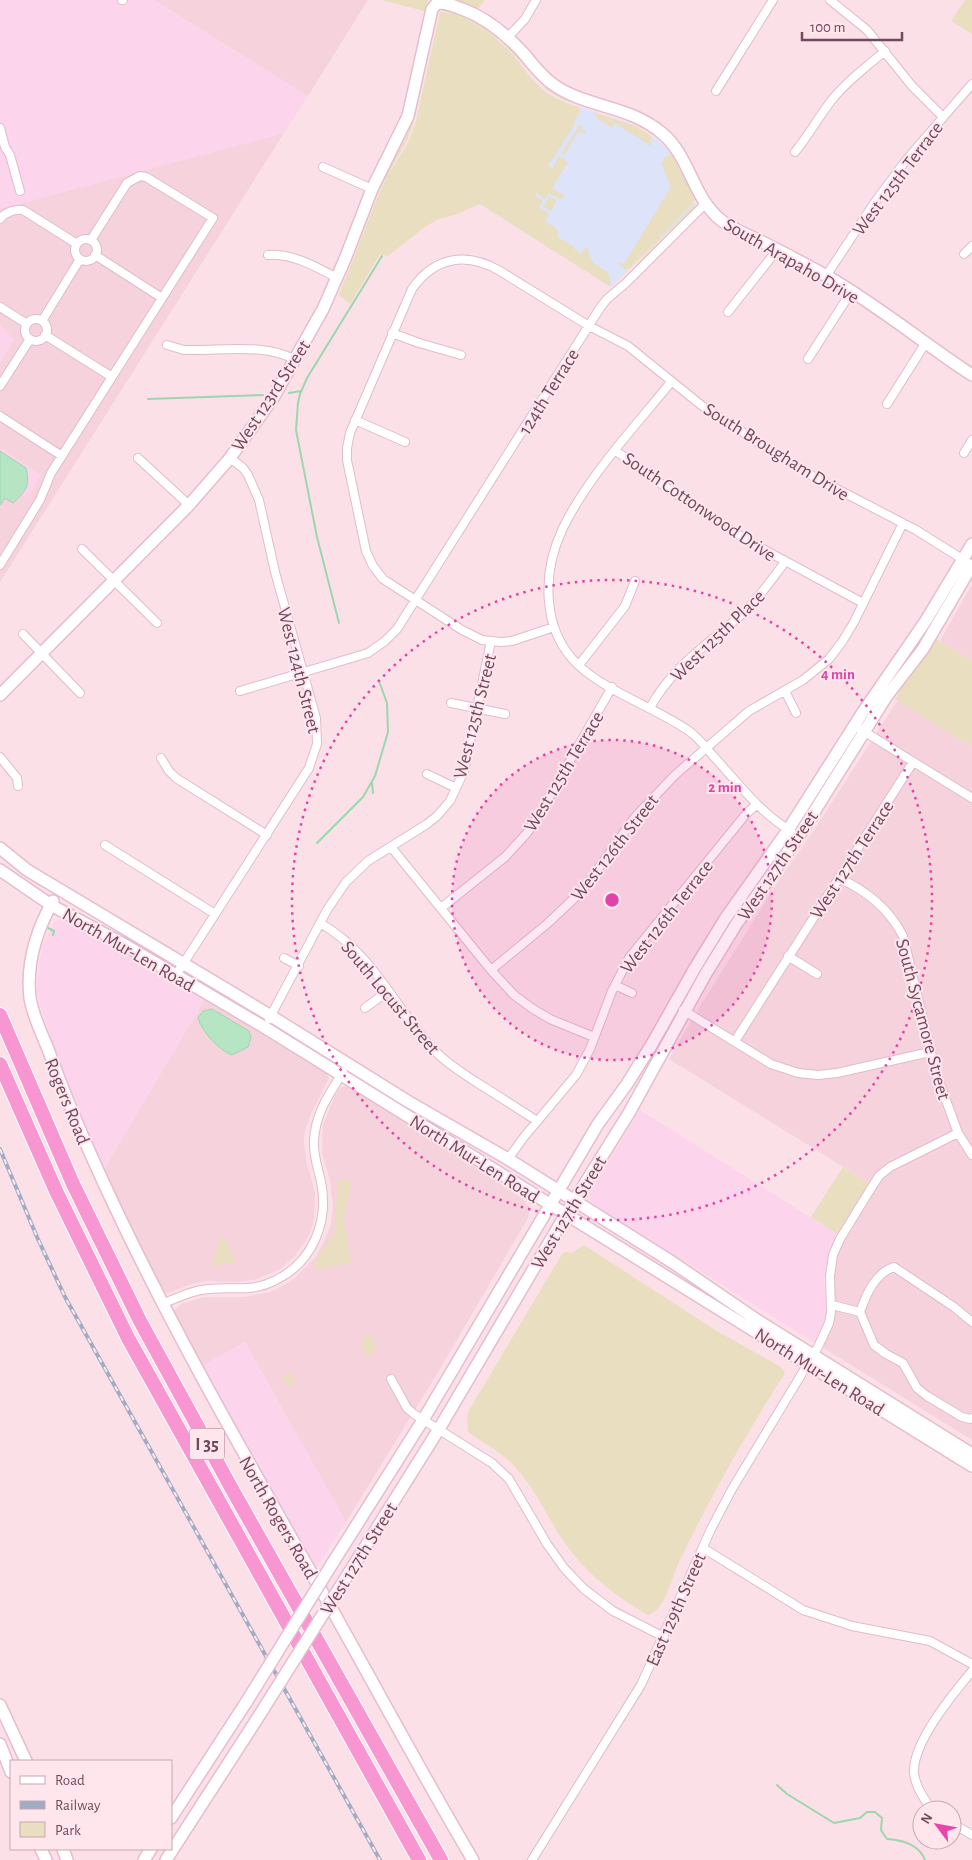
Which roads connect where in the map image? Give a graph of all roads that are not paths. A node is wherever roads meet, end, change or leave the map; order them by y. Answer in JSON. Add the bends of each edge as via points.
{"nodes":[{"id":1,"x":536,"y":0,"type":"edge"},
{"id":2,"x":773,"y":0,"type":"edge"},
{"id":3,"x":830,"y":0,"type":"edge"},
{"id":4,"x":437,"y":3,"type":"joint"},
{"id":5,"x":508,"y":37,"type":"junction"},
{"id":6,"x":885,"y":51,"type":"junction"},
{"id":7,"x":971,"y":87,"type":"edge"},
{"id":8,"x":716,"y":92,"type":"dead end"},
{"id":9,"x":943,"y":117,"type":"junction"},
{"id":10,"x":0,"y":131,"type":"edge"},
{"id":11,"x":795,"y":152,"type":"dead end"},
{"id":12,"x":323,"y":167,"type":"dead end"},
{"id":13,"x":372,"y":189,"type":"junction"},
{"id":14,"x":20,"y":191,"type":"dead end"},
{"id":15,"x":706,"y":203,"type":"junction"},
{"id":16,"x":0,"y":219,"type":"edge"},
{"id":17,"x":91,"y":240,"type":"junction"},
{"id":18,"x":77,"y":244,"type":"junction"},
{"id":19,"x":972,"y":246,"type":"edge"},
{"id":20,"x":777,"y":250,"type":"junction"},
{"id":21,"x":964,"y":254,"type":"dead end"},
{"id":22,"x":95,"y":255,"type":"junction"},
{"id":23,"x":268,"y":255,"type":"dead end"},
{"id":24,"x":80,"y":259,"type":"junction"},
{"id":25,"x":826,"y":276,"type":"junction"},
{"id":26,"x":338,"y":278,"type":"junction"},
{"id":27,"x":851,"y":292,"type":"junction"},
{"id":28,"x":162,"y":298,"type":"junction"},
{"id":29,"x":0,"y":307,"type":"edge"},
{"id":30,"x":728,"y":312,"type":"dead end"},
{"id":31,"x":42,"y":321,"type":"junction"},
{"id":32,"x":27,"y":324,"type":"junction"},
{"id":33,"x":589,"y":326,"type":"junction"},
{"id":34,"x":392,"y":333,"type":"junction"},
{"id":35,"x":45,"y":336,"type":"junction"},
{"id":36,"x":30,"y":339,"type":"junction"},
{"id":37,"x":925,"y":344,"type":"junction"},
{"id":38,"x":167,"y":345,"type":"dead end"},
{"id":39,"x":461,"y":355,"type":"dead end"},
{"id":40,"x":808,"y":359,"type":"dead end"},
{"id":41,"x":295,"y":360,"type":"junction"},
{"id":42,"x":972,"y":375,"type":"edge"},
{"id":43,"x":112,"y":377,"type":"junction"},
{"id":44,"x":671,"y":382,"type":"junction"},
{"id":45,"x":0,"y":386,"type":"edge"},
{"id":46,"x":887,"y":404,"type":"dead end"},
{"id":47,"x":0,"y":416,"type":"edge"},
{"id":48,"x":355,"y":420,"type":"junction"},
{"id":49,"x":972,"y":440,"type":"edge"},
{"id":50,"x":405,"y":442,"type":"dead end"},
{"id":51,"x":616,"y":450,"type":"junction"},
{"id":52,"x":964,"y":453,"type":"dead end"},
{"id":53,"x":62,"y":456,"type":"junction"},
{"id":54,"x":138,"y":458,"type":"dead end"},
{"id":55,"x":230,"y":458,"type":"junction"},
{"id":56,"x":190,"y":505,"type":"junction"},
{"id":57,"x":903,"y":523,"type":"junction"},
{"id":58,"x":972,"y":544,"type":"edge"},
{"id":59,"x":82,"y":549,"type":"dead end"},
{"id":60,"x":785,"y":562,"type":"junction"},
{"id":61,"x":967,"y":562,"type":"edge"},
{"id":62,"x":0,"y":565,"type":"edge"},
{"id":63,"x":115,"y":581,"type":"junction"},
{"id":64,"x":635,"y":581,"type":"dead end"},
{"id":65,"x":415,"y":601,"type":"junction"},
{"id":66,"x":863,"y":604,"type":"junction"},
{"id":67,"x":157,"y":623,"type":"dead end"},
{"id":68,"x":554,"y":627,"type":"junction"},
{"id":69,"x":23,"y":634,"type":"dead end"},
{"id":70,"x":491,"y":641,"type":"junction"},
{"id":71,"x":41,"y":654,"type":"junction"},
{"id":72,"x":579,"y":665,"type":"junction"},
{"id":73,"x":303,"y":673,"type":"junction"},
{"id":74,"x":612,"y":687,"type":"junction"},
{"id":75,"x":240,"y":691,"type":"dead end"},
{"id":76,"x":785,"y":691,"type":"junction"},
{"id":77,"x":80,"y":693,"type":"dead end"},
{"id":78,"x":0,"y":695,"type":"edge"},
{"id":79,"x":451,"y":703,"type":"dead end"},
{"id":80,"x":478,"y":708,"type":"junction"},
{"id":81,"x":650,"y":708,"type":"junction"},
{"id":82,"x":796,"y":713,"type":"dead end"},
{"id":83,"x":505,"y":714,"type":"dead end"},
{"id":84,"x":854,"y":726,"type":"junction"},
{"id":85,"x":865,"y":732,"type":"junction"},
{"id":86,"x":706,"y":748,"type":"junction"},
{"id":87,"x":0,"y":757,"type":"edge"},
{"id":88,"x":161,"y":758,"type":"dead end"},
{"id":89,"x":913,"y":762,"type":"junction"},
{"id":90,"x":428,"y":774,"type":"dead end"},
{"id":91,"x":18,"y":786,"type":"dead end"},
{"id":92,"x":456,"y":788,"type":"junction"},
{"id":93,"x":972,"y":798,"type":"edge"},
{"id":94,"x":756,"y":804,"type":"junction"},
{"id":95,"x":788,"y":830,"type":"junction"},
{"id":96,"x":267,"y":835,"type":"junction"},
{"id":97,"x":799,"y":836,"type":"junction"},
{"id":98,"x":105,"y":846,"type":"dead end"},
{"id":99,"x":391,"y":847,"type":"junction"},
{"id":100,"x":0,"y":848,"type":"edge"},
{"id":101,"x":0,"y":870,"type":"edge"},
{"id":102,"x":838,"y":878,"type":"junction"},
{"id":103,"x":59,"y":890,"type":"junction"},
{"id":104,"x":51,"y":905,"type":"junction"},
{"id":105,"x":441,"y":908,"type":"junction"},
{"id":106,"x":215,"y":914,"type":"junction"},
{"id":107,"x":320,"y":923,"type":"junction"},
{"id":108,"x":788,"y":956,"type":"junction"},
{"id":109,"x":284,"y":958,"type":"dead end"},
{"id":110,"x":183,"y":964,"type":"junction"},
{"id":111,"x":299,"y":966,"type":"junction"},
{"id":112,"x":491,"y":970,"type":"junction"},
{"id":113,"x":817,"y":974,"type":"dead end"},
{"id":114,"x":176,"y":975,"type":"junction"},
{"id":115,"x":615,"y":985,"type":"junction"},
{"id":116,"x":388,"y":991,"type":"junction"},
{"id":117,"x":632,"y":993,"type":"dead end"},
{"id":118,"x":675,"y":1005,"type":"junction"},
{"id":119,"x":365,"y":1008,"type":"dead end"},
{"id":120,"x":685,"y":1011,"type":"junction"},
{"id":121,"x":0,"y":1015,"type":"edge"},
{"id":122,"x":271,"y":1016,"type":"junction"},
{"id":123,"x":264,"y":1027,"type":"junction"},
{"id":124,"x":594,"y":1037,"type":"junction"},
{"id":125,"x":735,"y":1041,"type":"junction"},
{"id":126,"x":930,"y":1052,"type":"junction"},
{"id":127,"x":0,"y":1064,"type":"edge"},
{"id":128,"x":348,"y":1064,"type":"junction"},
{"id":129,"x":341,"y":1075,"type":"junction"},
{"id":130,"x":537,"y":1121,"type":"junction"},
{"id":131,"x":958,"y":1133,"type":"junction"},
{"id":132,"x":972,"y":1155,"type":"edge"},
{"id":133,"x":508,"y":1159,"type":"junction"},
{"id":134,"x":558,"y":1191,"type":"junction"},
{"id":135,"x":574,"y":1201,"type":"junction"},
{"id":136,"x":550,"y":1204,"type":"junction"},
{"id":137,"x":566,"y":1214,"type":"junction"},
{"id":138,"x":162,"y":1304,"type":"junction"},
{"id":139,"x":832,"y":1305,"type":"junction"},
{"id":140,"x":860,"y":1312,"type":"junction"},
{"id":141,"x":972,"y":1322,"type":"edge"},
{"id":142,"x":810,"y":1359,"type":"junction"},
{"id":143,"x":391,"y":1379,"type":"dead end"},
{"id":144,"x":972,"y":1418,"type":"edge"},
{"id":145,"x":423,"y":1420,"type":"junction"},
{"id":146,"x":439,"y":1429,"type":"junction"},
{"id":147,"x":972,"y":1454,"type":"edge"},
{"id":148,"x":972,"y":1466,"type":"edge"},
{"id":149,"x":703,"y":1548,"type":"junction"},
{"id":150,"x":664,"y":1637,"type":"junction"},
{"id":151,"x":972,"y":1664,"type":"edge"},
{"id":152,"x":972,"y":1671,"type":"edge"},
{"id":153,"x":0,"y":1705,"type":"edge"},
{"id":154,"x":0,"y":1744,"type":"edge"},
{"id":155,"x":26,"y":1760,"type":"edge"},
{"id":156,"x":10,"y":1769,"type":"edge"},
{"id":157,"x":925,"y":1800,"type":"edge"},
{"id":158,"x":172,"y":1816,"type":"edge"},
{"id":159,"x":166,"y":1860,"type":"edge"},
{"id":160,"x":419,"y":1860,"type":"edge"},
{"id":161,"x":441,"y":1860,"type":"edge"},
{"id":162,"x":473,"y":1860,"type":"edge"},
{"id":163,"x":532,"y":1860,"type":"edge"}],
"edges":[{"from":1,"to":5,"type":"street","via":[[525,19]]},
{"from":2,"to":8,"type":"street"},
{"from":3,"to":6,"type":"street","via":[[868,30]]},
{"from":4,"to":5,"type":"main road","name":"South Arapaho Drive","via":[[443,2],[472,13]]},
{"from":4,"to":13,"type":"main road","name":"West 123rd Street","via":[[432,9],[408,116]]},
{"from":5,"to":15,"type":"main road","name":"South Arapaho Drive","via":[[555,86],[630,113],[664,134],[678,152]]},
{"from":6,"to":9,"type":"street","via":[[912,86]]},
{"from":6,"to":11,"type":"street","via":[[843,87]]},
{"from":7,"to":9,"type":"street","name":"West 125th Terrace"},
{"from":9,"to":25,"type":"street","name":"West 125th Terrace","via":[[875,202]]},
{"from":10,"to":14,"type":"street"},
{"from":12,"to":13,"type":"street"},
{"from":13,"to":26,"type":"main road","name":"West 123rd Street"},
{"from":15,"to":20,"type":"main road","name":"South Arapaho Drive","via":[[721,220]]},
{"from":15,"to":33,"type":"street","name":"124th Terrace","via":[[607,299]]},
{"from":16,"to":18,"type":"street","via":[[5,214],[23,210]]},
{"from":17,"to":18,"type":"street","via":[[84,239]]},
{"from":17,"to":22,"type":"street","via":[[96,245]]},
{"from":17,"to":28,"type":"street","via":[[127,183],[140,176],[213,218]]},
{"from":18,"to":24,"type":"street","via":[[75,252]]},
{"from":19,"to":21,"type":"street"},
{"from":20,"to":25,"type":"main road","name":"South Arapaho Drive"},
{"from":20,"to":30,"type":"street"},
{"from":22,"to":24,"type":"street","via":[[87,261]]},
{"from":22,"to":28,"type":"street"},
{"from":23,"to":26,"type":"street","via":[[292,258]]},
{"from":24,"to":31,"type":"street"},
{"from":25,"to":27,"type":"main road","name":"South Arapaho Drive"},
{"from":26,"to":41,"type":"main road","name":"West 123rd Street"},
{"from":27,"to":37,"type":"main road","name":"South Arapaho Drive"},
{"from":27,"to":40,"type":"street"},
{"from":28,"to":43,"type":"street"},
{"from":29,"to":32,"type":"street"},
{"from":31,"to":32,"type":"street","via":[[36,319]]},
{"from":31,"to":35,"type":"street","via":[[46,328]]},
{"from":32,"to":36,"type":"street","via":[[26,334]]},
{"from":33,"to":34,"type":"street","name":"South Brougham Drive","via":[[490,265],[460,259],[442,264],[422,276],[412,289]]},
{"from":33,"to":44,"type":"street","name":"South Brougham Drive","via":[[636,352]]},
{"from":33,"to":65,"type":"street","name":"124th Terrace"},
{"from":34,"to":39,"type":"street"},
{"from":34,"to":48,"type":"street","name":"South Brougham Drive"},
{"from":35,"to":36,"type":"street"},
{"from":35,"to":43,"type":"street"},
{"from":36,"to":45,"type":"street"},
{"from":37,"to":42,"type":"main road","name":"South Arapaho Drive"},
{"from":37,"to":46,"type":"street"},
{"from":38,"to":41,"type":"street","via":[[184,350],[268,350]]},
{"from":41,"to":55,"type":"main road","name":"West 123rd Street"},
{"from":43,"to":53,"type":"street"},
{"from":44,"to":51,"type":"street"},
{"from":44,"to":57,"type":"street","name":"South Brougham Drive","via":[[774,453]]},
{"from":47,"to":53,"type":"street"},
{"from":48,"to":50,"type":"street"},
{"from":48,"to":65,"type":"street","name":"South Brougham Drive","via":[[348,440],[347,460],[366,551],[383,579]]},
{"from":49,"to":52,"type":"street"},
{"from":51,"to":60,"type":"street","name":"South Cottonwood Drive","via":[[704,513]]},
{"from":51,"to":68,"type":"street","via":[[563,528],[554,552],[548,595]]},
{"from":53,"to":62,"type":"street","via":[[40,500]]},
{"from":54,"to":56,"type":"street"},
{"from":55,"to":56,"type":"main road","name":"West 123rd Street"},
{"from":55,"to":73,"type":"street","name":"West 124th Street","via":[[248,475],[259,500]]},
{"from":56,"to":63,"type":"main road","name":"West 123rd Street"},
{"from":57,"to":61,"type":"street","name":"South Brougham Drive"},
{"from":57,"to":66,"type":"street","name":"West 126th Street"},
{"from":58,"to":61,"type":"main road","name":"West 127th Street"},
{"from":59,"to":63,"type":"street"},
{"from":60,"to":66,"type":"street","name":"South Cottonwood Drive"},
{"from":60,"to":81,"type":"street","name":"West 125th Place","via":[[742,614],[676,671]]},
{"from":61,"to":84,"type":"main road","name":"West 127th Street"},
{"from":61,"to":85,"type":"main road","name":"West 127th Street","via":[[923,649],[891,690]]},
{"from":63,"to":67,"type":"street"},
{"from":63,"to":71,"type":"main road","name":"West 123rd Street"},
{"from":64,"to":72,"type":"street","via":[[625,606]]},
{"from":65,"to":70,"type":"street","via":[[474,638]]},
{"from":65,"to":73,"type":"street","name":"124th Terrace","via":[[397,629],[372,650]]},
{"from":66,"to":76,"type":"street","name":"West 126th Street","via":[[829,659]]},
{"from":68,"to":70,"type":"street","via":[[512,641]]},
{"from":68,"to":72,"type":"street"},
{"from":69,"to":71,"type":"street"},
{"from":70,"to":80,"type":"street","name":"West 125th Street"},
{"from":71,"to":77,"type":"street"},
{"from":71,"to":78,"type":"main road","name":"West 123rd Street"},
{"from":72,"to":74,"type":"street"},
{"from":73,"to":75,"type":"street","name":"124th Terrace"},
{"from":73,"to":96,"type":"street","name":"West 124th Street","via":[[318,727],[316,752]]},
{"from":74,"to":81,"type":"street"},
{"from":74,"to":105,"type":"street","name":"West 125th Terrace","via":[[527,833],[505,857]]},
{"from":76,"to":82,"type":"street"},
{"from":76,"to":86,"type":"street","name":"West 126th Street","via":[[749,710]]},
{"from":79,"to":80,"type":"street"},
{"from":80,"to":83,"type":"street"},
{"from":80,"to":92,"type":"street","name":"West 125th Street","via":[[464,771]]},
{"from":81,"to":86,"type":"street","via":[[689,730]]},
{"from":84,"to":85,"type":"street"},
{"from":84,"to":95,"type":"main road","name":"West 127th Street"},
{"from":85,"to":89,"type":"street"},
{"from":85,"to":97,"type":"main road","name":"West 127th Street"},
{"from":86,"to":94,"type":"street"},
{"from":86,"to":112,"type":"street","name":"West 126th Street","via":[[646,804],[593,878],[564,910]]},
{"from":87,"to":91,"type":"street","via":[[17,778]]},
{"from":88,"to":96,"type":"street","via":[[176,778]]},
{"from":89,"to":93,"type":"street"},
{"from":89,"to":102,"type":"street","name":"West 127th Terrace"},
{"from":90,"to":92,"type":"street"},
{"from":92,"to":99,"type":"street","name":"West 125th Street","via":[[450,801],[436,816]]},
{"from":94,"to":95,"type":"street"},
{"from":94,"to":115,"type":"street","name":"West 126th Terrace","via":[[635,950]]},
{"from":95,"to":97,"type":"street"},
{"from":95,"to":118,"type":"main road","name":"West 127th Street","via":[[725,919]]},
{"from":96,"to":106,"type":"street","name":"West 124th Street"},
{"from":97,"to":120,"type":"main road","name":"West 127th Street","via":[[738,923]]},
{"from":98,"to":106,"type":"street"},
{"from":99,"to":105,"type":"street"},
{"from":99,"to":107,"type":"street","name":"West 125th Street","via":[[368,861],[346,882]]},
{"from":100,"to":103,"type":"main road","name":"North Mur-Len Road"},
{"from":101,"to":104,"type":"main road","name":"North Mur-Len Road"},
{"from":102,"to":108,"type":"street","name":"West 127th Terrace"},
{"from":102,"to":126,"type":"street","name":"South Sycamore Street","via":[[879,904],[899,927]]},
{"from":103,"to":104,"type":"main road","name":"Rogers Road"},
{"from":103,"to":110,"type":"main road","name":"North Mur-Len Road"},
{"from":104,"to":114,"type":"main road","name":"North Mur-Len Road"},
{"from":104,"to":138,"type":"main road","name":"Rogers Road","via":[[32,950],[29,975],[32,1008],[69,1106]]},
{"from":105,"to":112,"type":"street"},
{"from":106,"to":110,"type":"street","name":"West 124th Street"},
{"from":107,"to":111,"type":"street","name":"West 125th Street"},
{"from":107,"to":116,"type":"street","name":"South Locust Street","via":[[356,950]]},
{"from":108,"to":113,"type":"street"},
{"from":108,"to":125,"type":"street","name":"West 127th Terrace"},
{"from":109,"to":111,"type":"street"},
{"from":110,"to":114,"type":"street","name":"West 124th Street"},
{"from":110,"to":122,"type":"main road","name":"North Mur-Len Road"},
{"from":111,"to":122,"type":"street","name":"West 125th Street"},
{"from":112,"to":124,"type":"street","via":[[514,995],[533,1009]]},
{"from":114,"to":123,"type":"main road","name":"North Mur-Len Road"},
{"from":115,"to":117,"type":"street"},
{"from":115,"to":124,"type":"street","name":"West 126th Terrace"},
{"from":116,"to":119,"type":"street"},
{"from":116,"to":130,"type":"street","name":"South Locust Street","via":[[435,1052]]},
{"from":118,"to":120,"type":"street"},
{"from":118,"to":134,"type":"main road","name":"West 127th Street"},
{"from":120,"to":125,"type":"street"},
{"from":120,"to":135,"type":"main road","name":"West 127th Street","via":[[629,1112]]},
{"from":121,"to":161,"type":"highway","number":"I 35","via":[[73,1184],[140,1321]]},
{"from":122,"to":123,"type":"street","name":"West 125th Street"},
{"from":122,"to":128,"type":"main road","name":"North Mur-Len Road"},
{"from":123,"to":129,"type":"main road","name":"North Mur-Len Road"},
{"from":124,"to":130,"type":"street","name":"West 126th Terrace","via":[[576,1075]]},
{"from":125,"to":126,"type":"street","via":[[770,1064],[808,1074],[837,1073]]},
{"from":126,"to":131,"type":"street","name":"South Sycamore Street"},
{"from":127,"to":160,"type":"highway","number":"I 35","via":[[56,1191],[128,1338]]},
{"from":128,"to":129,"type":"street"},
{"from":128,"to":133,"type":"main road","name":"North Mur-Len Road"},
{"from":129,"to":136,"type":"main road","name":"North Mur-Len Road"},
{"from":129,"to":138,"type":"street","via":[[320,1110],[314,1131],[315,1158],[324,1199],[322,1224],[313,1245],[299,1263],[276,1280],[251,1288],[195,1291]]},
{"from":130,"to":133,"type":"street","name":"West 126th Terrace"},
{"from":131,"to":132,"type":"street","name":"South Sycamore Street"},
{"from":131,"to":139,"type":"street","name":"East 129th Street","via":[[896,1163],[879,1176],[836,1247],[830,1268]]},
{"from":133,"to":134,"type":"main road","name":"North Mur-Len Road"},
{"from":134,"to":135,"type":"main road","name":"North Mur-Len Road"},
{"from":134,"to":136,"type":"main road","name":"West 127th Street"},
{"from":135,"to":137,"type":"main road","name":"West 127th Street"},
{"from":135,"to":142,"type":"main road","name":"North Mur-Len Road","via":[[672,1262]]},
{"from":136,"to":137,"type":"main road","name":"North Mur-Len Road"},
{"from":136,"to":145,"type":"main road","name":"West 127th Street"},
{"from":137,"to":142,"type":"main road","name":"North Mur-Len Road"},
{"from":137,"to":146,"type":"main road","name":"West 127th Street"},
{"from":138,"to":162,"type":"main road","name":"North Rogers Road","via":[[257,1479]]},
{"from":139,"to":140,"type":"street"},
{"from":139,"to":142,"type":"street","name":"East 129th Street","via":[[829,1323]]},
{"from":140,"to":141,"type":"street","via":[[872,1286],[882,1274],[894,1267]]},
{"from":140,"to":144,"type":"street","via":[[874,1345],[903,1363],[917,1388],[962,1417]]},
{"from":142,"to":147,"type":"main road","name":"North Mur-Len Road"},
{"from":142,"to":148,"type":"main road","name":"North Mur-Len Road"},
{"from":142,"to":149,"type":"street","name":"East 129th Street","via":[[732,1489]]},
{"from":143,"to":145,"type":"street","via":[[407,1408]]},
{"from":145,"to":146,"type":"street"},
{"from":145,"to":158,"type":"main road","name":"West 127th Street","bridge":true},
{"from":146,"to":150,"type":"street","via":[[492,1462],[509,1479],[548,1545],[584,1589],[613,1611]]},
{"from":146,"to":159,"type":"main road","name":"West 127th Street","bridge":true},
{"from":149,"to":150,"type":"street","name":"East 129th Street"},
{"from":149,"to":151,"type":"street","via":[[803,1610],[852,1626],[930,1641]]},
{"from":150,"to":163,"type":"street","name":"East 129th Street","via":[[641,1685]]},
{"from":152,"to":157,"type":"street","via":[[921,1743],[914,1774]]},
{"from":153,"to":155,"type":"main road"},
{"from":154,"to":156,"type":"main road"}]}
